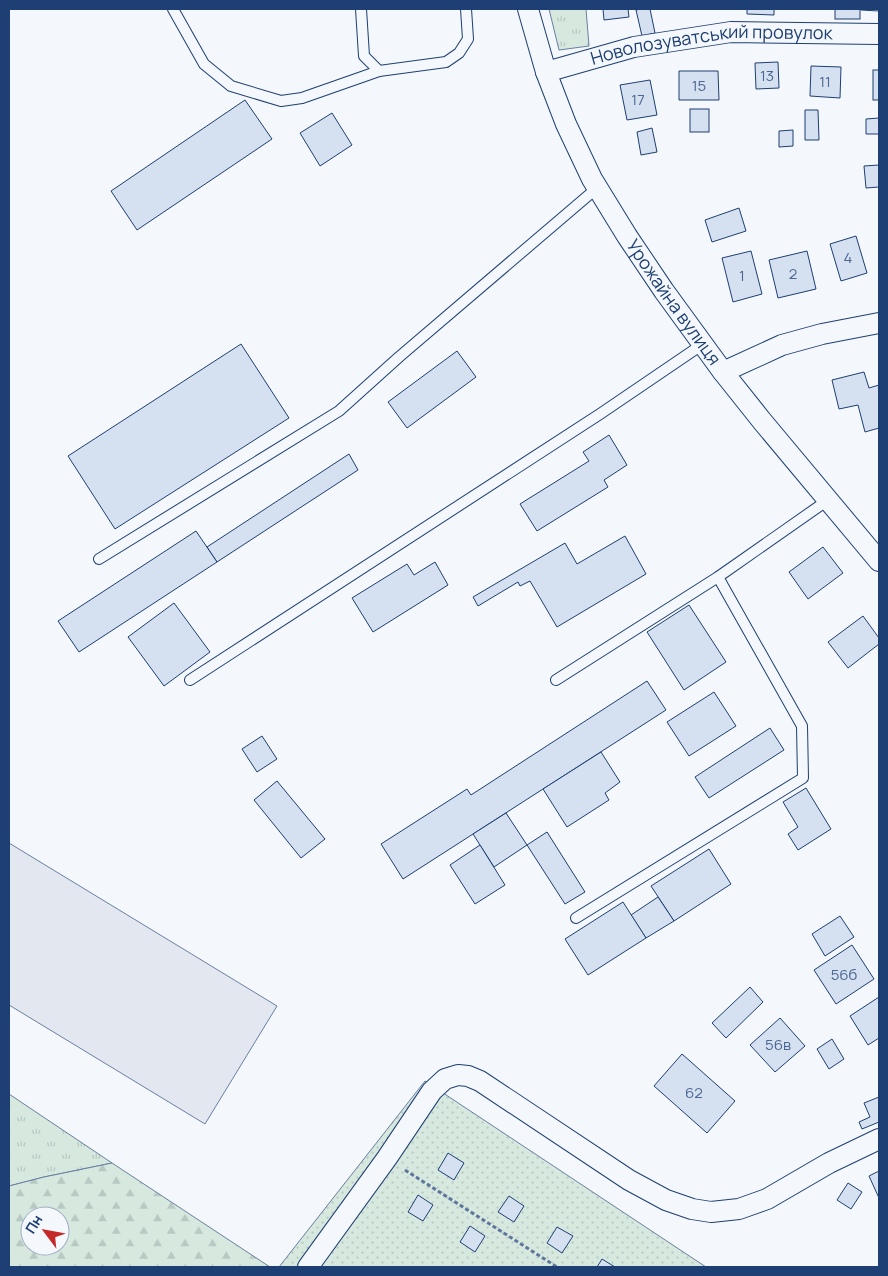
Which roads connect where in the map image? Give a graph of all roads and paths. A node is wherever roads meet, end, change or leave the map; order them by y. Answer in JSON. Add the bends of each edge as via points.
{"nodes":[{"id":1,"x":173,"y":9,"type":"edge"},
{"id":2,"x":361,"y":9,"type":"edge"},
{"id":3,"x":466,"y":9,"type":"edge"},
{"id":4,"x":528,"y":9,"type":"edge"},
{"id":5,"x":879,"y":34,"type":"edge"},
{"id":6,"x":379,"y":71,"type":"junction"},
{"id":7,"x":546,"y":72,"type":"junction"},
{"id":8,"x":597,"y":188,"type":"junction"},
{"id":9,"x":879,"y":323,"type":"edge"},
{"id":10,"x":704,"y":344,"type":"junction"},
{"id":11,"x":723,"y":372,"type":"junction"},
{"id":12,"x":828,"y":500,"type":"junction"},
{"id":13,"x":99,"y":559,"type":"dead end"},
{"id":14,"x":879,"y":561,"type":"edge"},
{"id":15,"x":718,"y":577,"type":"junction"},
{"id":16,"x":190,"y":680,"type":"dead end"},
{"id":17,"x":556,"y":680,"type":"dead end"},
{"id":18,"x":576,"y":918,"type":"dead end"},
{"id":19,"x":879,"y":1138,"type":"edge"},
{"id":20,"x":388,"y":1158,"type":"junction"},
{"id":21,"x":308,"y":1267,"type":"edge"},
{"id":22,"x":557,"y":1267,"type":"edge"}],
"edges":[{"from":1,"to":6,"type":"lane","via":[[204,64],[231,86],[280,101],[302,98]]},
{"from":2,"to":6,"type":"lane","via":[[364,56]]},
{"from":3,"to":6,"type":"lane","via":[[468,39],[460,53],[446,62]]},
{"from":4,"to":7,"type":"street","name":"Урожайна вулиця"},
{"from":5,"to":7,"type":"street","name":"Новолозуватський провулок","via":[[731,32],[634,46]]},
{"from":7,"to":8,"type":"street","name":"Урожайна вулиця","via":[[566,124]]},
{"from":8,"to":10,"type":"street","name":"Урожайна вулиця","via":[[659,283]]},
{"from":8,"to":13,"type":"lane","via":[[398,357],[340,411]]},
{"from":9,"to":11,"type":"street","via":[[782,345]]},
{"from":10,"to":11,"type":"street","name":"Урожайна вулиця"},
{"from":10,"to":16,"type":"lane"},
{"from":11,"to":12,"type":"street","name":"Урожайна вулиця"},
{"from":12,"to":14,"type":"street","name":"Урожайна вулиця"},
{"from":12,"to":15,"type":"lane"},
{"from":15,"to":17,"type":"lane"},
{"from":15,"to":18,"type":"lane","via":[[802,726],[803,778]]},
{"from":19,"to":20,"type":"street","via":[[767,1199],[739,1209],[711,1212],[666,1200],[629,1180],[480,1081],[458,1075],[445,1079],[432,1091]]},
{"from":20,"to":21,"type":"street"},
{"from":20,"to":22,"type":"path"}]}
